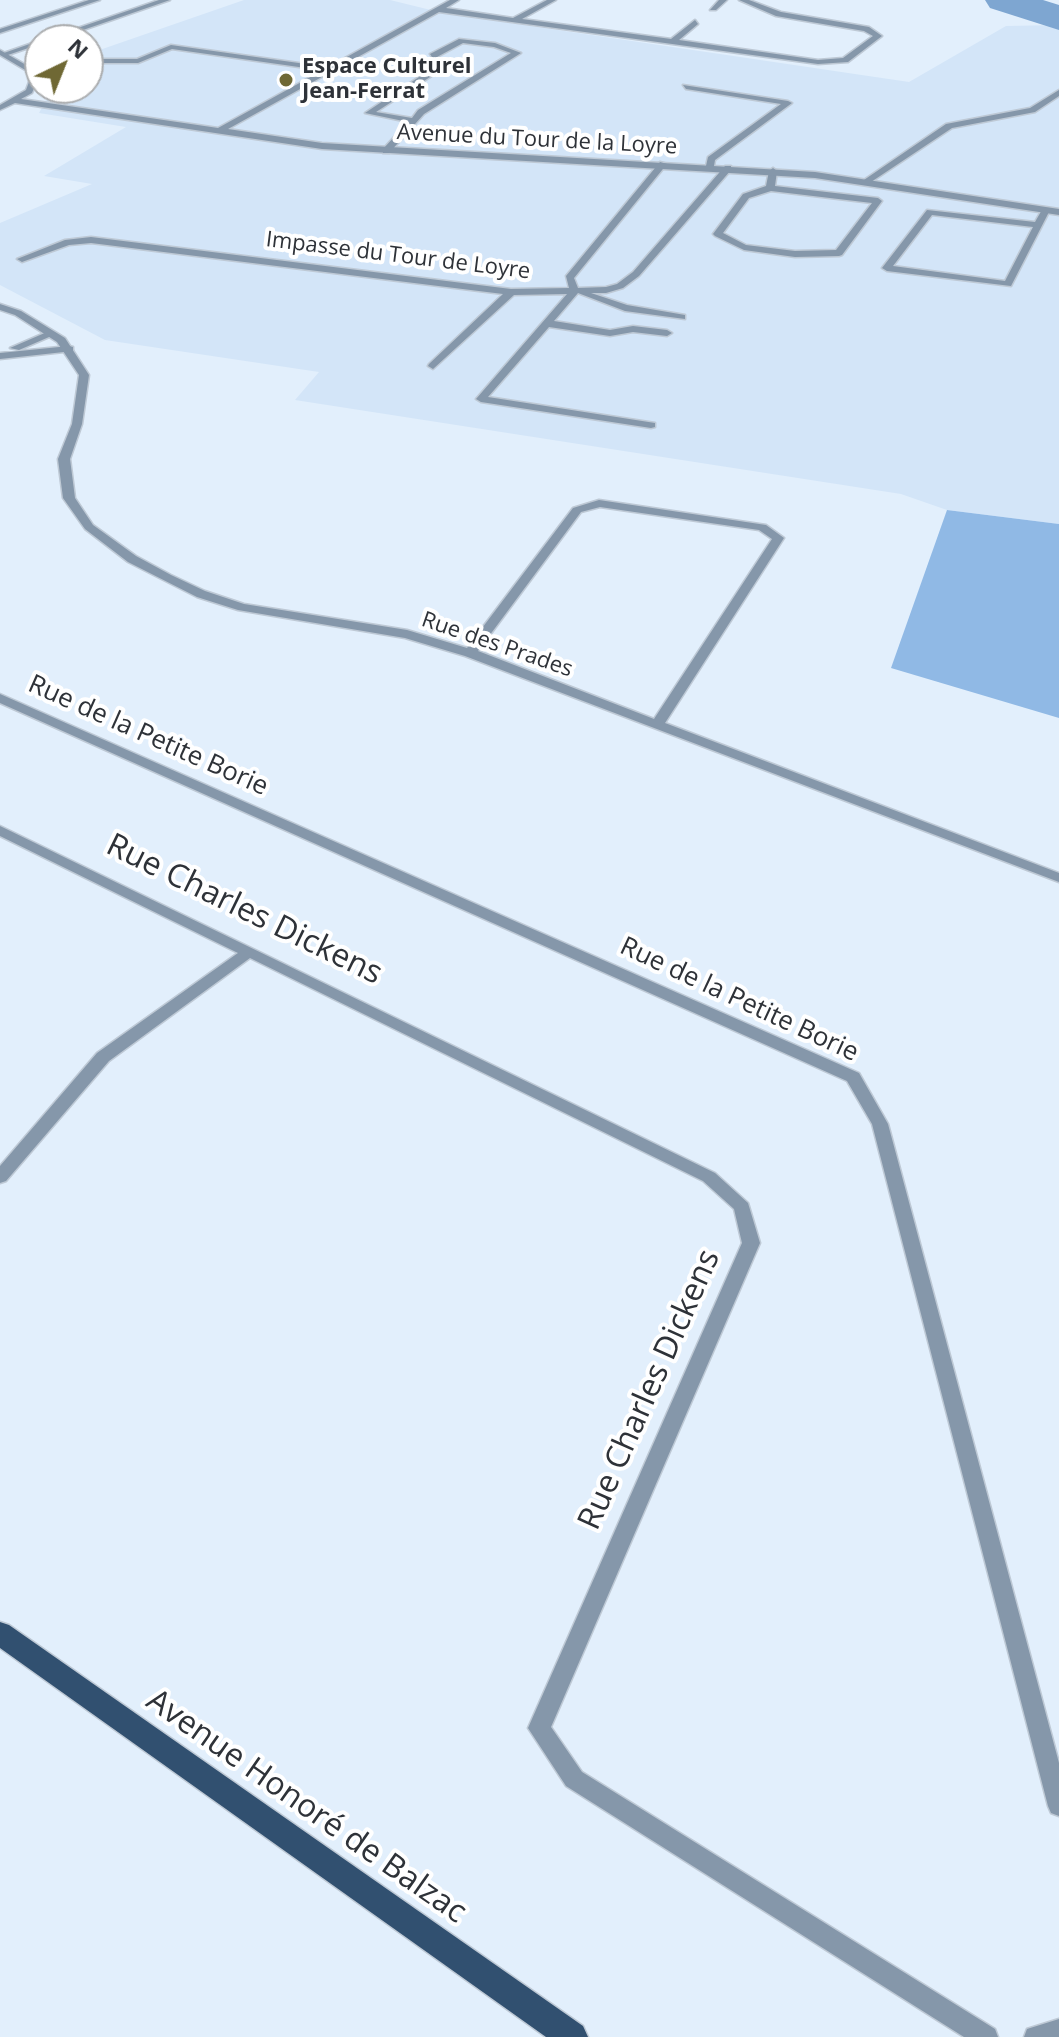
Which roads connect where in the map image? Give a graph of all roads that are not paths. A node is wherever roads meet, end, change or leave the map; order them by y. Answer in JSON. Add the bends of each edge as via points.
{"nodes":[{"id":1,"x":96,"y":0,"type":"edge"},
{"id":2,"x":166,"y":0,"type":"edge"},
{"id":3,"x":455,"y":0,"type":"edge"},
{"id":4,"x":552,"y":0,"type":"edge"},
{"id":5,"x":723,"y":0,"type":"edge"},
{"id":6,"x":743,"y":0,"type":"edge"},
{"id":7,"x":713,"y":8,"type":"dead end"},
{"id":8,"x":436,"y":9,"type":"junction"},
{"id":9,"x":514,"y":20,"type":"junction"},
{"id":10,"x":695,"y":22,"type":"dead end"},
{"id":11,"x":95,"y":24,"type":"edge"},
{"id":12,"x":0,"y":31,"type":"edge"},
{"id":13,"x":673,"y":42,"type":"junction"},
{"id":14,"x":24,"y":47,"type":"edge"},
{"id":15,"x":2,"y":53,"type":"edge"},
{"id":16,"x":104,"y":61,"type":"edge"},
{"id":17,"x":24,"y":65,"type":"edge"},
{"id":18,"x":327,"y":69,"type":"junction"},
{"id":19,"x":686,"y":87,"type":"dead end"},
{"id":20,"x":1059,"y":92,"type":"edge"},
{"id":21,"x":24,"y":94,"type":"edge"},
{"id":22,"x":14,"y":100,"type":"junction"},
{"id":23,"x":0,"y":108,"type":"edge"},
{"id":24,"x":412,"y":120,"type":"junction"},
{"id":25,"x":217,"y":132,"type":"junction"},
{"id":26,"x":386,"y":151,"type":"junction"},
{"id":27,"x":663,"y":164,"type":"junction"},
{"id":28,"x":710,"y":166,"type":"junction"},
{"id":29,"x":728,"y":168,"type":"junction"},
{"id":30,"x":773,"y":171,"type":"junction"},
{"id":31,"x":865,"y":182,"type":"junction"},
{"id":32,"x":770,"y":188,"type":"junction"},
{"id":33,"x":1046,"y":210,"type":"junction"},
{"id":34,"x":1059,"y":212,"type":"edge"},
{"id":35,"x":1038,"y":225,"type":"junction"},
{"id":36,"x":22,"y":259,"type":"dead end"},
{"id":37,"x":575,"y":291,"type":"junction"},
{"id":38,"x":511,"y":292,"type":"junction"},
{"id":39,"x":0,"y":307,"type":"edge"},
{"id":40,"x":682,"y":317,"type":"dead end"},
{"id":41,"x":546,"y":323,"type":"junction"},
{"id":42,"x":667,"y":333,"type":"dead end"},
{"id":43,"x":51,"y":334,"type":"junction"},
{"id":44,"x":69,"y":349,"type":"junction"},
{"id":45,"x":0,"y":354,"type":"edge"},
{"id":46,"x":433,"y":366,"type":"dead end"},
{"id":47,"x":651,"y":425,"type":"dead end"},
{"id":48,"x":470,"y":653,"type":"junction"},
{"id":49,"x":0,"y":698,"type":"edge"},
{"id":50,"x":657,"y":725,"type":"junction"},
{"id":51,"x":0,"y":830,"type":"edge"},
{"id":52,"x":1059,"y":878,"type":"edge"},
{"id":53,"x":250,"y":951,"type":"junction"},
{"id":54,"x":0,"y":1177,"type":"edge"},
{"id":55,"x":0,"y":1633,"type":"edge"},
{"id":56,"x":1059,"y":1806,"type":"edge"},
{"id":57,"x":1059,"y":2031,"type":"edge"},
{"id":58,"x":572,"y":2037,"type":"edge"},
{"id":59,"x":986,"y":2037,"type":"edge"},
{"id":60,"x":1036,"y":2037,"type":"edge"}],
"edges":[{"from":1,"to":12,"type":"street"},
{"from":2,"to":11,"type":"street"},
{"from":3,"to":8,"type":"street"},
{"from":4,"to":9,"type":"street"},
{"from":5,"to":7,"type":"street"},
{"from":6,"to":13,"type":"street","via":[[779,14],[866,29],[878,36],[835,62]]},
{"from":8,"to":9,"type":"street"},
{"from":8,"to":18,"type":"street"},
{"from":9,"to":13,"type":"street"},
{"from":10,"to":13,"type":"street"},
{"from":14,"to":15,"type":"street"},
{"from":15,"to":17,"type":"street"},
{"from":16,"to":18,"type":"street","via":[[138,61],[171,47]]},
{"from":18,"to":25,"type":"street"},
{"from":19,"to":28,"type":"street","via":[[788,103],[711,159]]},
{"from":20,"to":31,"type":"street","via":[[1032,110],[949,126]]},
{"from":21,"to":22,"type":"street"},
{"from":22,"to":23,"type":"street"},
{"from":22,"to":25,"type":"street","name":"Avenue du Tour de la Loyre"},
{"from":24,"to":24,"type":"street","via":[[421,112],[517,53],[462,41],[433,56],[441,66],[369,113]]},
{"from":24,"to":26,"type":"street"},
{"from":25,"to":26,"type":"street","name":"Avenue du Tour de la Loyre"},
{"from":26,"to":27,"type":"street","name":"Avenue du Tour de la Loyre"},
{"from":27,"to":28,"type":"street","name":"Avenue du Tour de la Loyre"},
{"from":27,"to":37,"type":"street","via":[[569,278]]},
{"from":28,"to":29,"type":"street","name":"Avenue du Tour de la Loyre"},
{"from":29,"to":30,"type":"street","name":"Avenue du Tour de la Loyre"},
{"from":29,"to":37,"type":"street","name":"Impasse du Tour de Loyre","via":[[636,274],[620,286]]},
{"from":30,"to":31,"type":"street","name":"Avenue du Tour de la Loyre"},
{"from":30,"to":32,"type":"street"},
{"from":31,"to":33,"type":"street","name":"Avenue du Tour de la Loyre"},
{"from":32,"to":32,"type":"street","via":[[746,196],[718,234],[744,247],[839,253],[878,201]]},
{"from":33,"to":34,"type":"street","name":"Avenue du Tour de la Loyre"},
{"from":33,"to":35,"type":"street"},
{"from":35,"to":35,"type":"street","via":[[930,212],[887,268],[1008,284]]},
{"from":36,"to":38,"type":"street","name":"Impasse du Tour de Loyre","via":[[68,242],[91,240]]},
{"from":37,"to":38,"type":"street","name":"Impasse du Tour de Loyre"},
{"from":37,"to":40,"type":"street","via":[[625,308]]},
{"from":37,"to":41,"type":"street"},
{"from":38,"to":46,"type":"street"},
{"from":39,"to":43,"type":"street","name":"Rue des Prades"},
{"from":41,"to":42,"type":"street","via":[[610,333]]},
{"from":41,"to":47,"type":"street","via":[[481,399]]},
{"from":43,"to":44,"type":"street","name":"Rue des Prades"},
{"from":43,"to":45,"type":"street"},
{"from":44,"to":45,"type":"street"},
{"from":44,"to":48,"type":"street","name":"Rue des Prades","via":[[84,375],[77,424],[64,459],[65,480],[69,498],[89,527],[132,559],[201,594],[242,607],[407,634]]},
{"from":48,"to":50,"type":"street","name":"Rue des Prades"},
{"from":48,"to":50,"type":"street","via":[[577,510],[599,503],[762,527],[778,538]]},
{"from":49,"to":56,"type":"street","name":"Rue de la Petite Borie","via":[[853,1077],[880,1124]]},
{"from":50,"to":52,"type":"street","name":"Rue des Prades"},
{"from":51,"to":53,"type":"street","name":"Rue Charles Dickens"},
{"from":53,"to":54,"type":"street","via":[[103,1057]]},
{"from":53,"to":59,"type":"street","name":"Rue Charles Dickens","via":[[709,1177],[742,1207],[751,1243],[539,1728],[574,1779]]},
{"from":55,"to":58,"type":"main road","name":"Avenue Honoré de Balzac"},
{"from":57,"to":60,"type":"street"}]}
